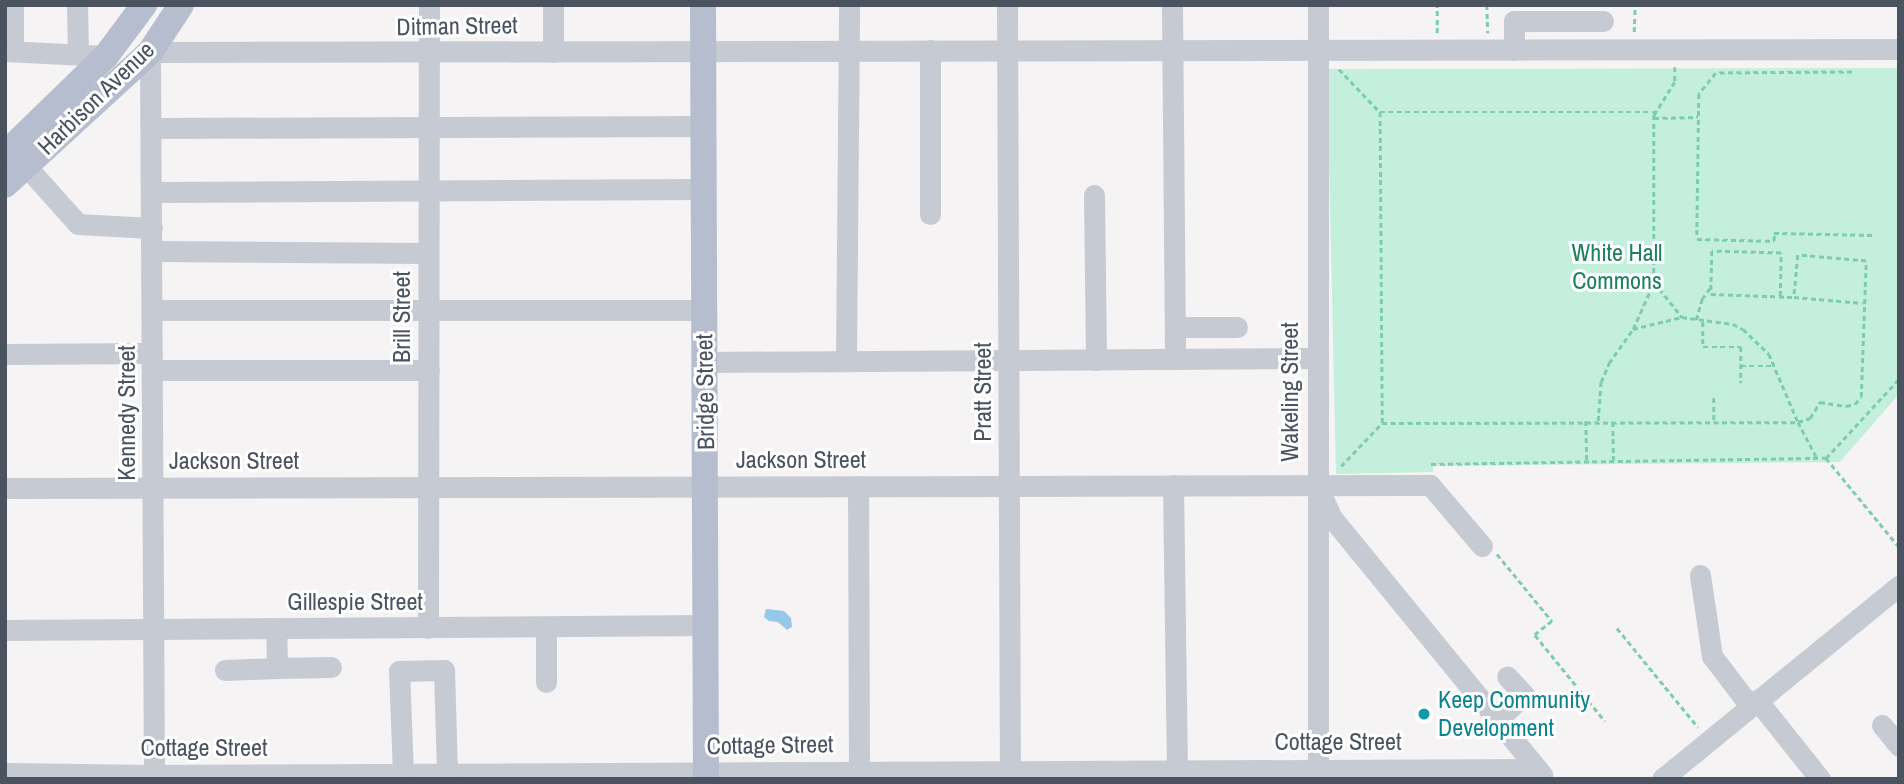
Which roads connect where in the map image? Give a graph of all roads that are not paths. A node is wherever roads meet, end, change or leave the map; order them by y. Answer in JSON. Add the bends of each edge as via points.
{"nodes":[{"id":1,"x":13,"y":5,"type":"edge"},
{"id":2,"x":77,"y":5,"type":"edge"},
{"id":3,"x":144,"y":5,"type":"edge"},
{"id":4,"x":429,"y":5,"type":"edge"},
{"id":5,"x":553,"y":5,"type":"edge"},
{"id":6,"x":703,"y":5,"type":"edge"},
{"id":7,"x":849,"y":5,"type":"edge"},
{"id":8,"x":1007,"y":5,"type":"edge"},
{"id":9,"x":1172,"y":5,"type":"edge"},
{"id":10,"x":1318,"y":5,"type":"edge"},
{"id":11,"x":174,"y":8,"type":"edge"},
{"id":12,"x":1514,"y":13,"type":"edge"},
{"id":13,"x":1559,"y":13,"type":"edge"},
{"id":14,"x":1603,"y":13,"type":"edge"},
{"id":15,"x":1172,"y":48,"type":"junction"},
{"id":16,"x":1899,"y":49,"type":"edge"},
{"id":17,"x":703,"y":50,"type":"junction"},
{"id":18,"x":849,"y":50,"type":"junction"},
{"id":19,"x":930,"y":50,"type":"junction"},
{"id":20,"x":1007,"y":50,"type":"junction"},
{"id":21,"x":1318,"y":50,"type":"junction"},
{"id":22,"x":1514,"y":50,"type":"junction"},
{"id":23,"x":1559,"y":50,"type":"junction"},
{"id":24,"x":1604,"y":50,"type":"junction"},
{"id":25,"x":9,"y":51,"type":"edge"},
{"id":26,"x":150,"y":51,"type":"junction"},
{"id":27,"x":553,"y":52,"type":"junction"},
{"id":28,"x":78,"y":54,"type":"junction"},
{"id":29,"x":429,"y":54,"type":"junction"},
{"id":30,"x":106,"y":56,"type":"junction"},
{"id":31,"x":704,"y":125,"type":"junction"},
{"id":32,"x":429,"y":127,"type":"junction"},
{"id":33,"x":152,"y":128,"type":"junction"},
{"id":34,"x":15,"y":160,"type":"edge"},
{"id":35,"x":5,"y":185,"type":"edge"},
{"id":36,"x":704,"y":189,"type":"junction"},
{"id":37,"x":429,"y":190,"type":"junction"},
{"id":38,"x":153,"y":192,"type":"junction"},
{"id":39,"x":1094,"y":195,"type":"dead end"},
{"id":40,"x":930,"y":214,"type":"dead end"},
{"id":41,"x":152,"y":228,"type":"junction"},
{"id":42,"x":153,"y":251,"type":"junction"},
{"id":43,"x":429,"y":253,"type":"junction"},
{"id":44,"x":154,"y":310,"type":"junction"},
{"id":45,"x":429,"y":310,"type":"junction"},
{"id":46,"x":704,"y":310,"type":"junction"},
{"id":47,"x":1175,"y":327,"type":"junction"},
{"id":48,"x":1237,"y":327,"type":"dead end"},
{"id":49,"x":5,"y":354,"type":"edge"},
{"id":50,"x":1317,"y":358,"type":"junction"},
{"id":51,"x":1175,"y":359,"type":"junction"},
{"id":52,"x":1010,"y":360,"type":"junction"},
{"id":53,"x":1096,"y":360,"type":"junction"},
{"id":54,"x":846,"y":361,"type":"junction"},
{"id":55,"x":152,"y":362,"type":"junction"},
{"id":56,"x":706,"y":362,"type":"junction"},
{"id":57,"x":429,"y":370,"type":"junction"},
{"id":58,"x":1009,"y":485,"type":"junction"},
{"id":59,"x":1173,"y":485,"type":"junction"},
{"id":60,"x":1316,"y":485,"type":"junction"},
{"id":61,"x":706,"y":486,"type":"junction"},
{"id":62,"x":858,"y":486,"type":"junction"},
{"id":63,"x":430,"y":487,"type":"junction"},
{"id":64,"x":5,"y":488,"type":"edge"},
{"id":65,"x":153,"y":488,"type":"junction"},
{"id":66,"x":1489,"y":549,"type":"road end"},
{"id":67,"x":1700,"y":575,"type":"dead end"},
{"id":68,"x":1899,"y":586,"type":"edge"},
{"id":69,"x":705,"y":625,"type":"junction"},
{"id":70,"x":547,"y":627,"type":"junction"},
{"id":71,"x":428,"y":628,"type":"junction"},
{"id":72,"x":276,"y":629,"type":"junction"},
{"id":73,"x":154,"y":630,"type":"junction"},
{"id":74,"x":5,"y":631,"type":"edge"},
{"id":75,"x":331,"y":667,"type":"dead end"},
{"id":76,"x":277,"y":668,"type":"junction"},
{"id":77,"x":226,"y":670,"type":"dead end"},
{"id":78,"x":1507,"y":676,"type":"dead end"},
{"id":79,"x":546,"y":682,"type":"dead end"},
{"id":80,"x":1754,"y":703,"type":"junction"},
{"id":81,"x":1497,"y":720,"type":"junction"},
{"id":82,"x":1882,"y":725,"type":"dead end"},
{"id":83,"x":1899,"y":746,"type":"edge"},
{"id":84,"x":5,"y":773,"type":"edge"},
{"id":85,"x":403,"y":774,"type":"junction"},
{"id":86,"x":860,"y":774,"type":"edge"},
{"id":87,"x":1010,"y":774,"type":"edge"},
{"id":88,"x":1177,"y":774,"type":"edge"},
{"id":89,"x":1318,"y":774,"type":"edge"},
{"id":90,"x":1541,"y":774,"type":"edge"},
{"id":91,"x":154,"y":775,"type":"junction"},
{"id":92,"x":440,"y":775,"type":"edge"},
{"id":93,"x":561,"y":775,"type":"edge"},
{"id":94,"x":706,"y":775,"type":"edge"},
{"id":95,"x":310,"y":776,"type":"edge"},
{"id":96,"x":1662,"y":779,"type":"edge"},
{"id":97,"x":1820,"y":779,"type":"edge"}],
"edges":[{"from":1,"to":25,"type":"street"},
{"from":2,"to":28,"type":"street"},
{"from":3,"to":30,"type":"main road","name":"Harbison Avenue"},
{"from":4,"to":29,"type":"street","name":"Brill Street"},
{"from":5,"to":27,"type":"street"},
{"from":6,"to":17,"type":"main road","name":"Bridge Street"},
{"from":7,"to":18,"type":"street"},
{"from":8,"to":20,"type":"street","name":"Pratt Street"},
{"from":9,"to":15,"type":"street"},
{"from":10,"to":21,"type":"street","name":"Wakeling Street"},
{"from":11,"to":26,"type":"main road","name":"Harbison Avenue"},
{"from":12,"to":13,"type":"street"},
{"from":12,"to":22,"type":"street"},
{"from":13,"to":14,"type":"street"},
{"from":13,"to":23,"type":"street"},
{"from":14,"to":24,"type":"street"},
{"from":15,"to":20,"type":"street","name":"Ditman Street"},
{"from":15,"to":21,"type":"street","name":"Ditman Street"},
{"from":15,"to":47,"type":"street"},
{"from":16,"to":24,"type":"street","name":"Ditman Street"},
{"from":17,"to":18,"type":"street","name":"Ditman Street"},
{"from":17,"to":27,"type":"street","name":"Ditman Street"},
{"from":17,"to":31,"type":"main road","name":"Bridge Street"},
{"from":18,"to":19,"type":"street","name":"Ditman Street"},
{"from":18,"to":54,"type":"street"},
{"from":19,"to":20,"type":"street","name":"Ditman Street"},
{"from":19,"to":40,"type":"street"},
{"from":20,"to":52,"type":"street","name":"Pratt Street"},
{"from":21,"to":22,"type":"street","name":"Ditman Street"},
{"from":21,"to":50,"type":"street","name":"Wakeling Street"},
{"from":22,"to":23,"type":"street","name":"Ditman Street"},
{"from":23,"to":24,"type":"street","name":"Ditman Street"},
{"from":25,"to":28,"type":"street"},
{"from":26,"to":29,"type":"street","name":"Ditman Street"},
{"from":26,"to":30,"type":"main road"},
{"from":26,"to":33,"type":"street","name":"Kennedy Street"},
{"from":26,"to":34,"type":"main road","name":"Harbison Avenue"},
{"from":27,"to":29,"type":"street","name":"Ditman Street"},
{"from":28,"to":30,"type":"street"},
{"from":29,"to":32,"type":"street","name":"Brill Street"},
{"from":30,"to":34,"type":"main road","name":"Harbison Avenue"},
{"from":31,"to":32,"type":"street"},
{"from":31,"to":36,"type":"main road","name":"Bridge Street"},
{"from":32,"to":33,"type":"street"},
{"from":32,"to":37,"type":"street","name":"Brill Street"},
{"from":33,"to":38,"type":"street","name":"Kennedy Street"},
{"from":34,"to":35,"type":"main road","name":"Harbison Avenue"},
{"from":34,"to":41,"type":"street","via":[[78,224]]},
{"from":36,"to":37,"type":"street"},
{"from":36,"to":46,"type":"main road","name":"Bridge Street"},
{"from":37,"to":38,"type":"street"},
{"from":37,"to":43,"type":"street","name":"Brill Street"},
{"from":38,"to":41,"type":"street","name":"Kennedy Street"},
{"from":39,"to":53,"type":"street"},
{"from":41,"to":42,"type":"street","name":"Kennedy Street"},
{"from":42,"to":43,"type":"street"},
{"from":42,"to":44,"type":"street","name":"Kennedy Street"},
{"from":43,"to":45,"type":"street","name":"Brill Street"},
{"from":44,"to":45,"type":"street"},
{"from":44,"to":55,"type":"street","name":"Kennedy Street"},
{"from":45,"to":46,"type":"street"},
{"from":45,"to":57,"type":"street","name":"Brill Street"},
{"from":46,"to":56,"type":"main road","name":"Bridge Street"},
{"from":47,"to":48,"type":"street"},
{"from":47,"to":51,"type":"street"},
{"from":49,"to":55,"type":"street"},
{"from":50,"to":51,"type":"street"},
{"from":50,"to":60,"type":"street","name":"Wakeling Street"},
{"from":51,"to":53,"type":"street"},
{"from":52,"to":53,"type":"street"},
{"from":52,"to":54,"type":"street"},
{"from":52,"to":58,"type":"street","name":"Pratt Street"},
{"from":54,"to":56,"type":"street"},
{"from":55,"to":57,"type":"street"},
{"from":55,"to":65,"type":"street","name":"Kennedy Street"},
{"from":56,"to":61,"type":"main road","name":"Bridge Street"},
{"from":57,"to":63,"type":"street","name":"Brill Street"},
{"from":58,"to":59,"type":"street","name":"Jackson Street"},
{"from":58,"to":62,"type":"street","name":"Jackson Street"},
{"from":58,"to":87,"type":"street","name":"Pratt Street"},
{"from":59,"to":60,"type":"street","name":"Jackson Street"},
{"from":59,"to":88,"type":"street"},
{"from":60,"to":66,"type":"street","name":"Jackson Street","via":[[1430,485]]},
{"from":60,"to":81,"type":"street","via":[[1332,518]]},
{"from":60,"to":89,"type":"street","name":"Wakeling Street"},
{"from":61,"to":62,"type":"street","name":"Jackson Street"},
{"from":61,"to":63,"type":"street","name":"Jackson Street"},
{"from":61,"to":69,"type":"main road","name":"Bridge Street"},
{"from":62,"to":86,"type":"street"},
{"from":63,"to":65,"type":"street","name":"Jackson Street"},
{"from":63,"to":71,"type":"street","name":"Brill Street"},
{"from":64,"to":65,"type":"street","name":"Jackson Street"},
{"from":65,"to":73,"type":"street","name":"Kennedy Street"},
{"from":67,"to":80,"type":"street","via":[[1712,656]]},
{"from":68,"to":80,"type":"street"},
{"from":69,"to":70,"type":"street","name":"Gillespie Street"},
{"from":69,"to":94,"type":"main road","name":"Bridge Street"},
{"from":70,"to":71,"type":"street","name":"Gillespie Street"},
{"from":70,"to":79,"type":"street"},
{"from":71,"to":72,"type":"street","name":"Gillespie Street"},
{"from":72,"to":73,"type":"street","name":"Gillespie Street"},
{"from":72,"to":76,"type":"street"},
{"from":73,"to":74,"type":"street","name":"Gillespie Street"},
{"from":73,"to":91,"type":"street","name":"Kennedy Street"},
{"from":75,"to":76,"type":"street"},
{"from":76,"to":77,"type":"street"},
{"from":78,"to":81,"type":"street","via":[[1524,695]]},
{"from":80,"to":96,"type":"street"},
{"from":80,"to":97,"type":"street"},
{"from":81,"to":90,"type":"street"},
{"from":82,"to":83,"type":"street"},
{"from":84,"to":91,"type":"street","name":"Cottage Street"},
{"from":85,"to":92,"type":"street","name":"Cottage Street"},
{"from":85,"to":92,"type":"street","via":[[399,671],[444,670]]},
{"from":85,"to":95,"type":"street","name":"Cottage Street"},
{"from":86,"to":87,"type":"street","name":"Cottage Street"},
{"from":86,"to":94,"type":"street","name":"Cottage Street"},
{"from":87,"to":88,"type":"street","name":"Cottage Street"},
{"from":88,"to":89,"type":"street","name":"Cottage Street"},
{"from":89,"to":90,"type":"street","name":"Cottage Street"},
{"from":91,"to":95,"type":"street","name":"Cottage Street"},
{"from":92,"to":93,"type":"street","name":"Cottage Street"},
{"from":93,"to":94,"type":"street","name":"Cottage Street"}]}
